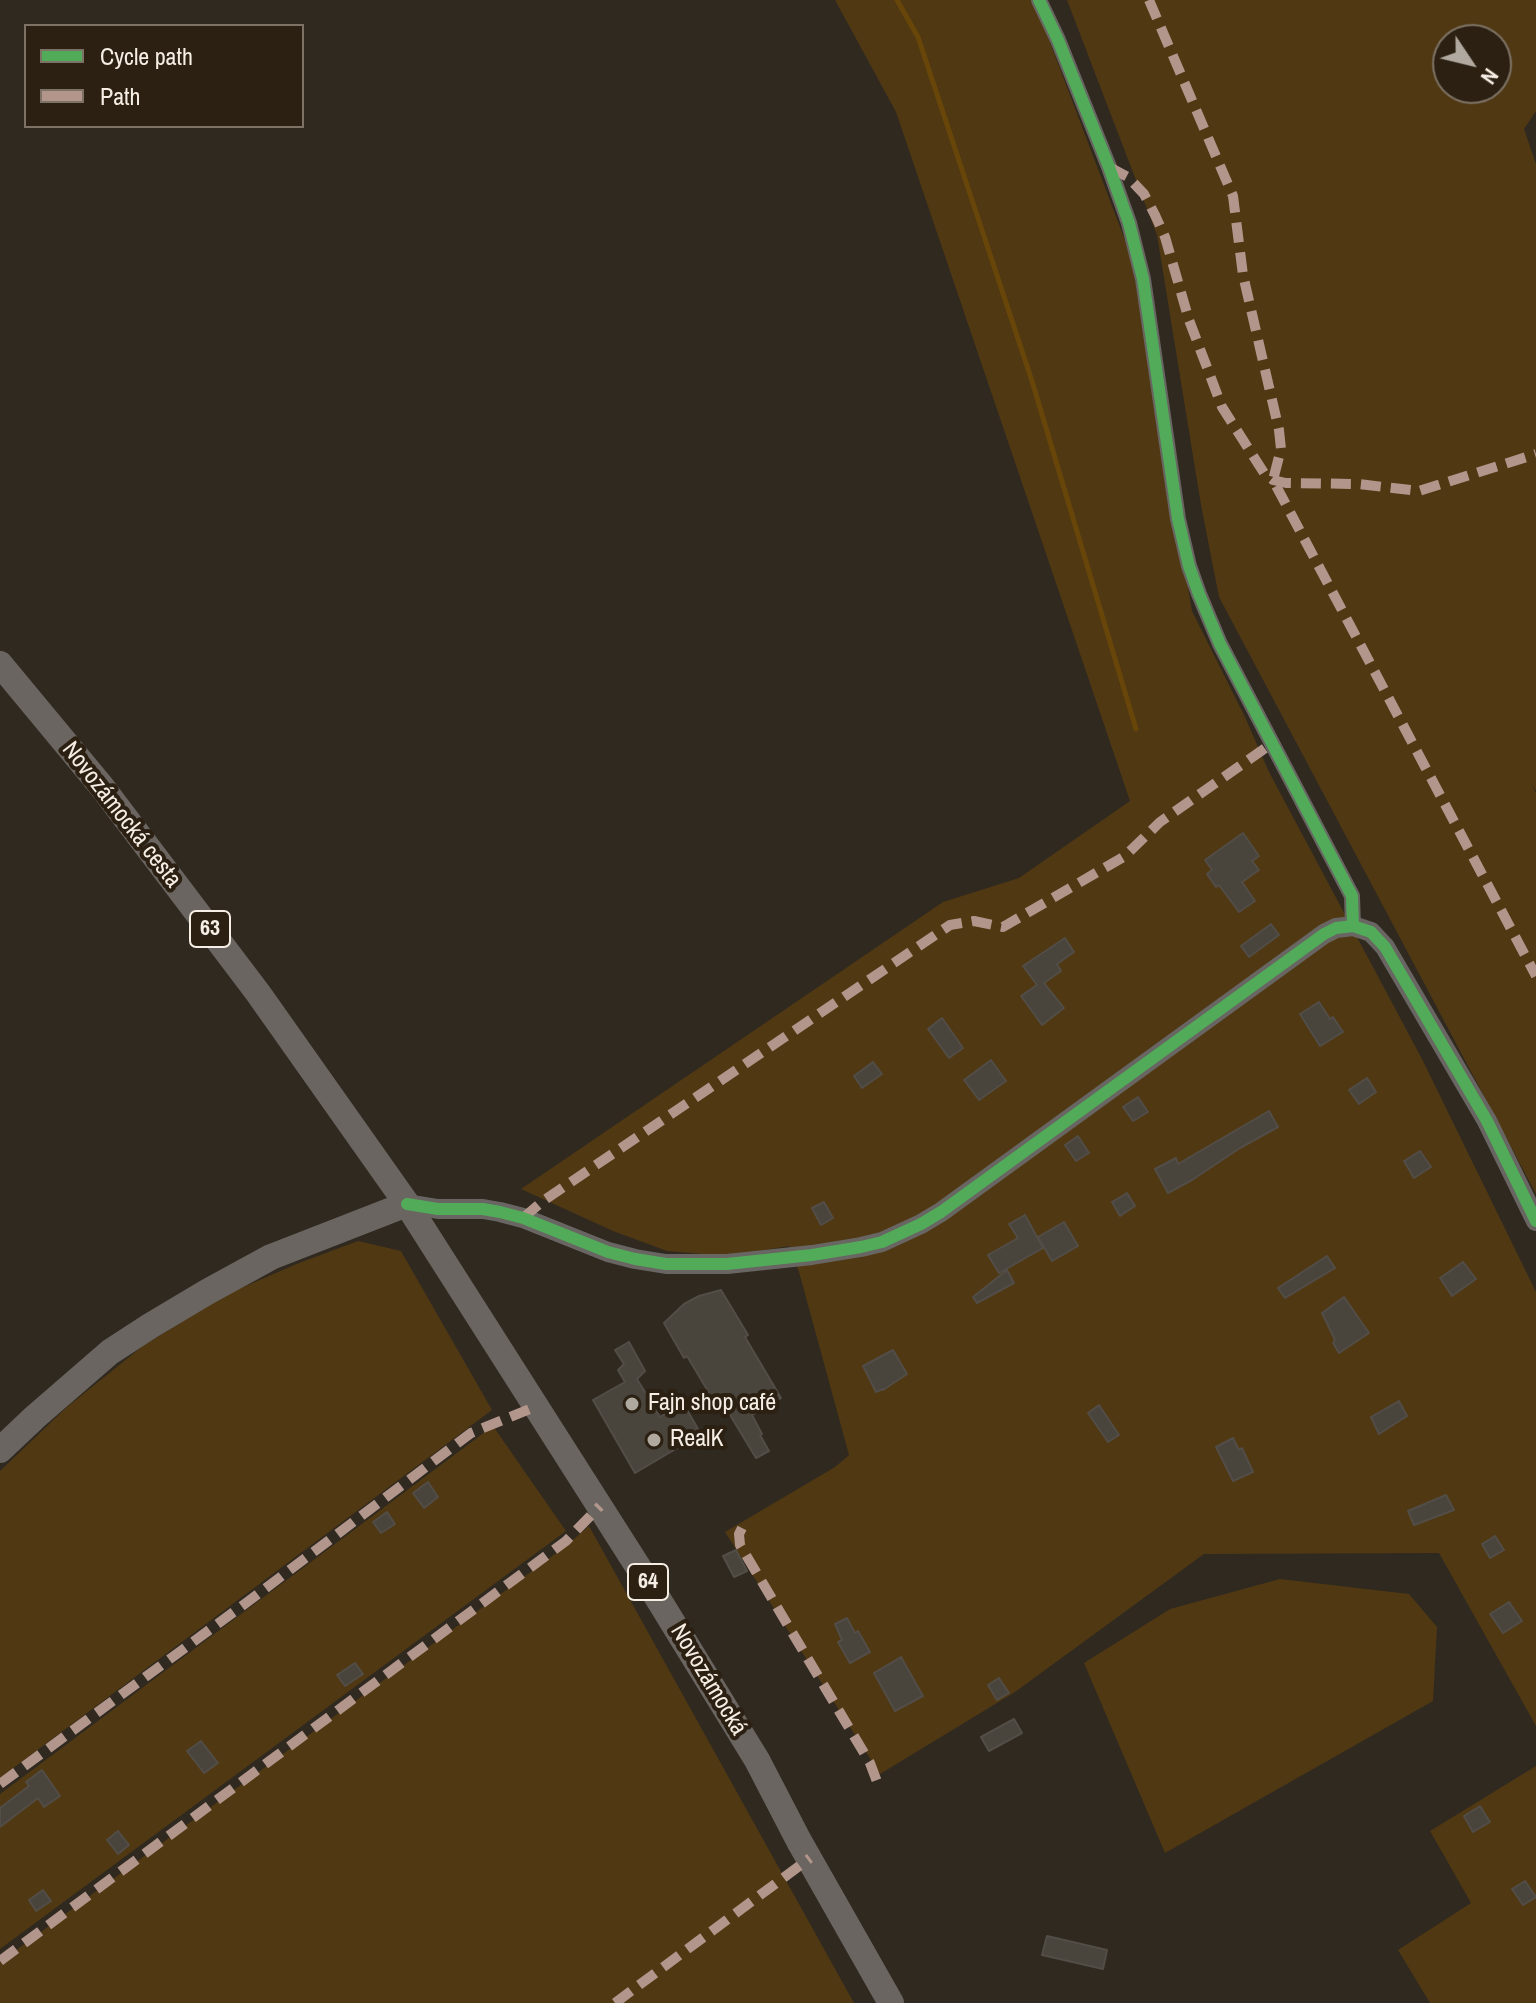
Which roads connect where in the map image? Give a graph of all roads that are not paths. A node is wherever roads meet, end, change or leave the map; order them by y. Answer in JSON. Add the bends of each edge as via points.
{"nodes":[{"id":1,"x":1039,"y":0,"type":"edge"},
{"id":2,"x":0,"y":664,"type":"edge"},
{"id":3,"x":1353,"y":926,"type":"junction"},
{"id":4,"x":407,"y":1204,"type":"junction"},
{"id":5,"x":1536,"y":1221,"type":"edge"},
{"id":6,"x":0,"y":1450,"type":"edge"},
{"id":7,"x":891,"y":2003,"type":"edge"}],
"edges":[{"from":1,"to":3,"type":"street","via":[[1129,223],[1143,279],[1189,566],[1239,681],[1352,896]]},
{"from":2,"to":4,"type":"main road","name":"Novozámocká cesta","number":"63","via":[[102,787],[258,993]]},
{"from":3,"to":4,"type":"street","via":[[1324,934],[941,1212],[882,1242],[769,1259],[666,1264],[608,1252],[500,1212]]},
{"from":3,"to":5,"type":"street","via":[[1371,932],[1385,947],[1487,1121]]},
{"from":4,"to":6,"type":"main road","via":[[271,1257],[150,1326],[110,1352]]},
{"from":4,"to":7,"type":"main road","name":"Novozámocká","number":"64","via":[[757,1760]]}]}
